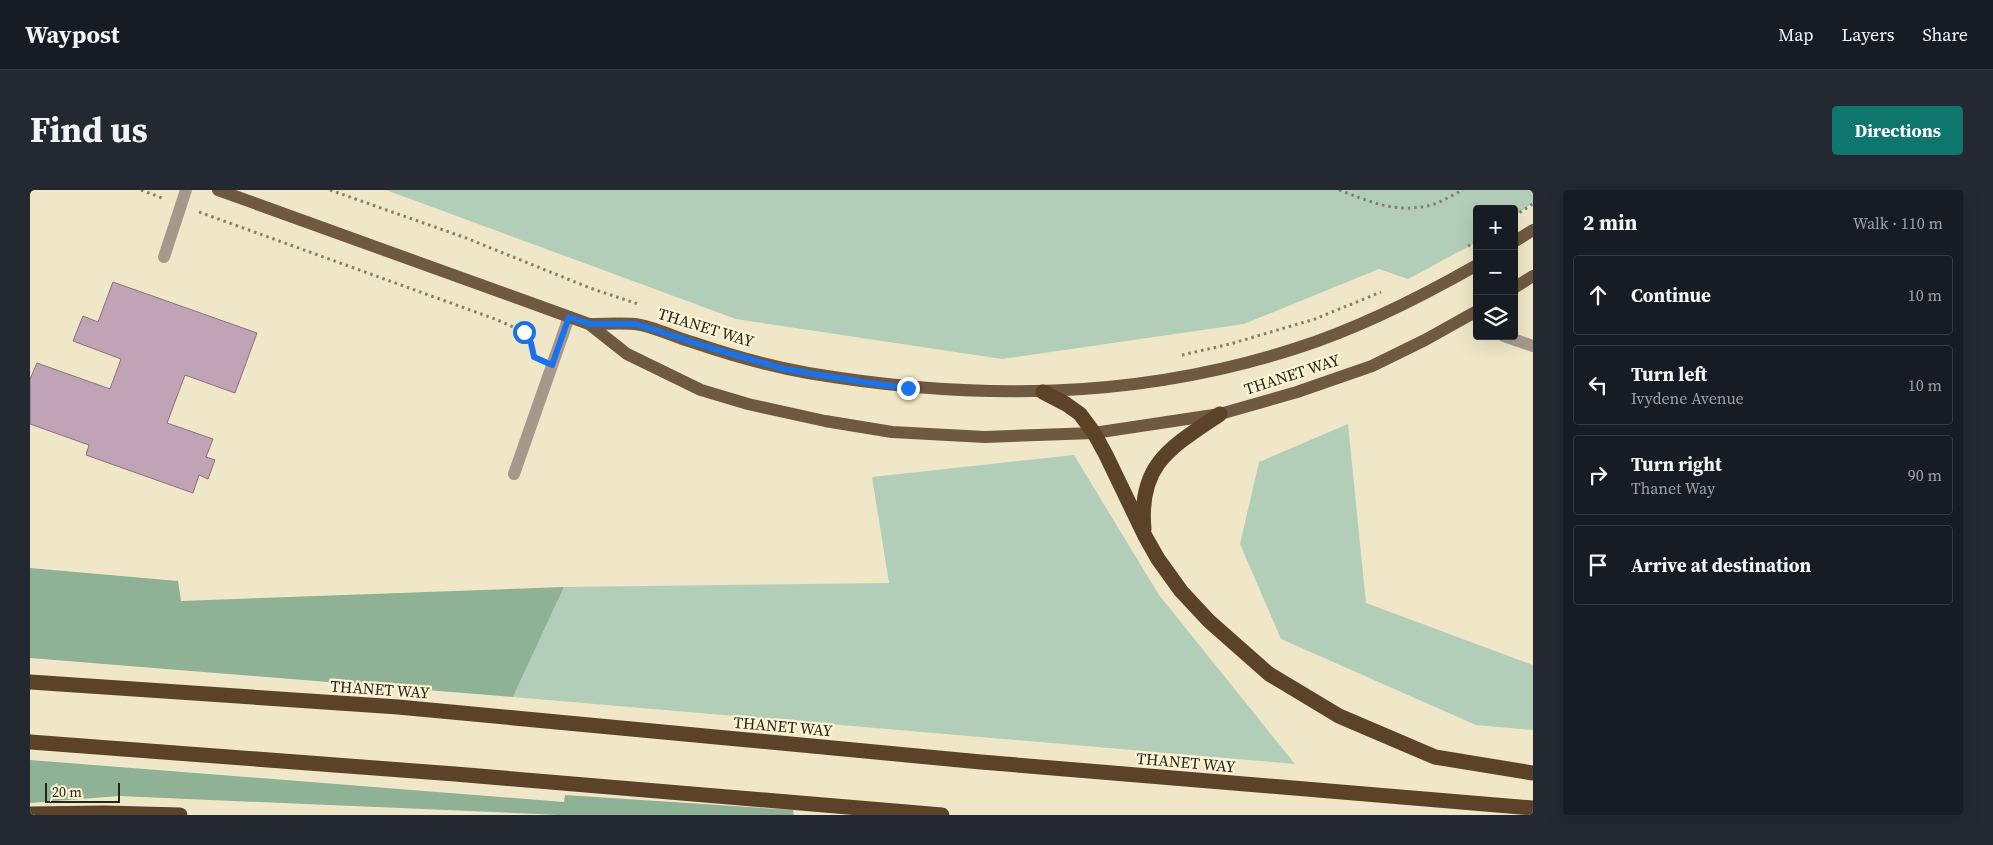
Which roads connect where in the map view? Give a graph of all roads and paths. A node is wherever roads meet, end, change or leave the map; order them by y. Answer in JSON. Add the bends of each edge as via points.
{"nodes":[{"id":1,"x":140,"y":190,"type":"edge"},
{"id":2,"x":186,"y":190,"type":"edge"},
{"id":3,"x":218,"y":190,"type":"edge"},
{"id":4,"x":330,"y":190,"type":"edge"},
{"id":5,"x":1338,"y":190,"type":"edge"},
{"id":6,"x":1463,"y":190,"type":"edge"},
{"id":7,"x":1533,"y":204,"type":"edge"},
{"id":8,"x":180,"y":205,"type":"junction"},
{"id":9,"x":1518,"y":213,"type":"edge"},
{"id":10,"x":1533,"y":230,"type":"edge"},
{"id":11,"x":1518,"y":239,"type":"edge"},
{"id":12,"x":1473,"y":244,"type":"edge"},
{"id":13,"x":1460,"y":251,"type":"dead end"},
{"id":14,"x":164,"y":257,"type":"dead end"},
{"id":15,"x":1473,"y":267,"type":"edge"},
{"id":16,"x":1533,"y":276,"type":"edge"},
{"id":17,"x":1518,"y":285,"type":"edge"},
{"id":18,"x":1386,"y":290,"type":"dead end"},
{"id":19,"x":644,"y":306,"type":"dead end"},
{"id":20,"x":1473,"y":315,"type":"edge"},
{"id":21,"x":569,"y":317,"type":"junction"},
{"id":22,"x":589,"y":324,"type":"junction"},
{"id":23,"x":1516,"y":340,"type":"edge"},
{"id":24,"x":1533,"y":346,"type":"edge"},
{"id":25,"x":1173,"y":357,"type":"dead end"},
{"id":26,"x":552,"y":365,"type":"junction"},
{"id":27,"x":1043,"y":392,"type":"junction"},
{"id":28,"x":1220,"y":414,"type":"junction"},
{"id":29,"x":1094,"y":433,"type":"junction"},
{"id":30,"x":514,"y":474,"type":"dead end"},
{"id":31,"x":1145,"y":536,"type":"junction"},
{"id":32,"x":30,"y":682,"type":"edge"},
{"id":33,"x":30,"y":742,"type":"edge"},
{"id":34,"x":1533,"y":773,"type":"edge"},
{"id":35,"x":1533,"y":808,"type":"edge"},
{"id":36,"x":30,"y":814,"type":"edge"},
{"id":37,"x":180,"y":815,"type":"edge"},
{"id":38,"x":942,"y":815,"type":"edge"}],
"edges":[{"from":1,"to":8,"type":"path"},
{"from":2,"to":8,"type":"street"},
{"from":3,"to":21,"type":"main road","name":"THANET WAY"},
{"from":4,"to":19,"type":"path"},
{"from":5,"to":6,"type":"path","via":[[1396,208],[1428,206]]},
{"from":7,"to":9,"type":"path"},
{"from":8,"to":14,"type":"street"},
{"from":8,"to":26,"type":"path","via":[[495,319],[524,332],[534,357]]},
{"from":10,"to":11,"type":"main road"},
{"from":12,"to":13,"type":"path"},
{"from":15,"to":27,"type":"main road","name":"THANET WAY","via":[[1385,314],[1298,348],[1212,371],[1158,381]]},
{"from":16,"to":17,"type":"main road"},
{"from":18,"to":25,"type":"path","via":[[1315,319]]},
{"from":20,"to":28,"type":"main road","name":"THANET WAY","via":[[1372,366],[1298,392]]},
{"from":21,"to":22,"type":"main road","name":"THANET WAY"},
{"from":21,"to":26,"type":"street"},
{"from":22,"to":27,"type":"main road","name":"THANET WAY","via":[[636,324],[784,369],[863,382],[944,390]]},
{"from":22,"to":29,"type":"main road","name":"THANET WAY","via":[[627,354],[701,390],[825,421],[930,435],[985,437]]},
{"from":23,"to":24,"type":"street"},
{"from":26,"to":30,"type":"street"},
{"from":27,"to":29,"type":"highway","via":[[1080,414]]},
{"from":28,"to":29,"type":"main road","name":"THANET WAY"},
{"from":28,"to":31,"type":"highway","via":[[1158,462],[1144,497]]},
{"from":29,"to":31,"type":"highway"},
{"from":31,"to":34,"type":"highway","via":[[1181,590],[1209,621],[1269,674],[1339,716],[1435,757]]},
{"from":32,"to":35,"type":"highway","name":"THANET WAY","via":[[398,707],[962,761]]},
{"from":33,"to":38,"type":"highway"},
{"from":36,"to":37,"type":"highway"}]}
